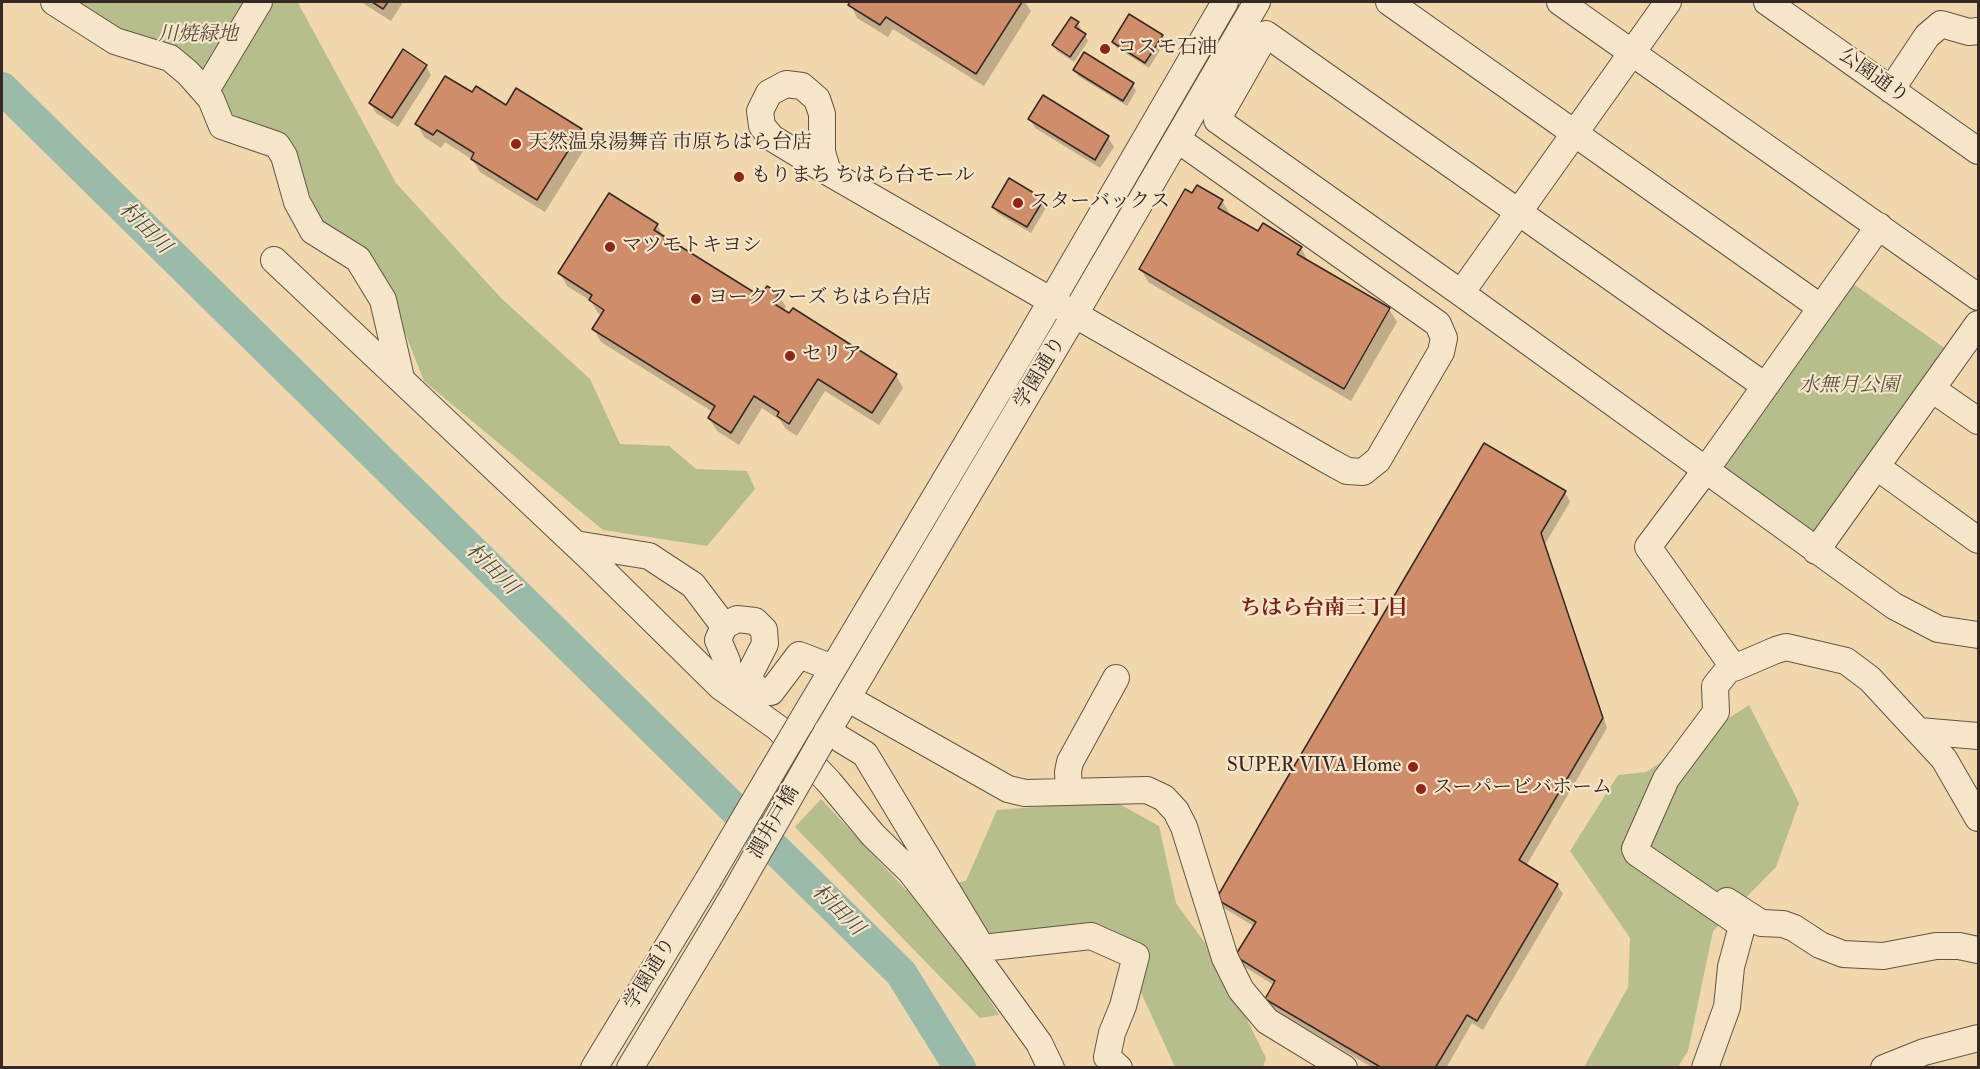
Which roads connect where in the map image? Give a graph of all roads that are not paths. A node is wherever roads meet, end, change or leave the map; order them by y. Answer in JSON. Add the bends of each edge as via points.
{"nodes":[{"id":1,"x":54,"y":2,"type":"edge"},
{"id":2,"x":258,"y":2,"type":"edge"},
{"id":3,"x":1225,"y":2,"type":"edge"},
{"id":4,"x":1257,"y":2,"type":"edge"},
{"id":5,"x":1389,"y":2,"type":"edge"},
{"id":6,"x":1560,"y":2,"type":"edge"},
{"id":7,"x":1668,"y":2,"type":"edge"},
{"id":8,"x":1767,"y":2,"type":"edge"},
{"id":9,"x":1978,"y":31,"type":"edge"},
{"id":10,"x":1631,"y":53,"type":"junction"},
{"id":11,"x":1891,"y":90,"type":"junction"},
{"id":12,"x":204,"y":92,"type":"junction"},
{"id":13,"x":1575,"y":132,"type":"junction"},
{"id":14,"x":1177,"y":139,"type":"junction"},
{"id":15,"x":1978,"y":152,"type":"edge"},
{"id":16,"x":828,"y":172,"type":"dead end"},
{"id":17,"x":1518,"y":212,"type":"junction"},
{"id":18,"x":1879,"y":226,"type":"junction"},
{"id":19,"x":274,"y":260,"type":"dead end"},
{"id":20,"x":1461,"y":293,"type":"junction"},
{"id":21,"x":1978,"y":297,"type":"edge"},
{"id":22,"x":1051,"y":301,"type":"junction"},
{"id":23,"x":1820,"y":307,"type":"junction"},
{"id":24,"x":1075,"y":314,"type":"junction"},
{"id":25,"x":1978,"y":324,"type":"edge"},
{"id":26,"x":401,"y":378,"type":"junction"},
{"id":27,"x":1765,"y":386,"type":"junction"},
{"id":28,"x":1932,"y":389,"type":"junction"},
{"id":29,"x":1978,"y":421,"type":"edge"},
{"id":30,"x":1877,"y":467,"type":"junction"},
{"id":31,"x":1705,"y":471,"type":"junction"},
{"id":32,"x":1978,"y":540,"type":"edge"},
{"id":33,"x":575,"y":544,"type":"junction"},
{"id":34,"x":1816,"y":551,"type":"junction"},
{"id":35,"x":724,"y":627,"type":"junction"},
{"id":36,"x":1978,"y":635,"type":"edge"},
{"id":37,"x":1732,"y":665,"type":"junction"},
{"id":38,"x":833,"y":668,"type":"junction"},
{"id":39,"x":1116,"y":678,"type":"dead end"},
{"id":40,"x":721,"y":687,"type":"junction"},
{"id":41,"x":847,"y":698,"type":"junction"},
{"id":42,"x":800,"y":724,"type":"joint"},
{"id":43,"x":1919,"y":731,"type":"junction"},
{"id":44,"x":1978,"y":736,"type":"edge"},
{"id":45,"x":824,"y":737,"type":"junction"},
{"id":46,"x":1069,"y":791,"type":"junction"},
{"id":47,"x":1978,"y":818,"type":"edge"},
{"id":48,"x":1644,"y":845,"type":"dead end"},
{"id":49,"x":708,"y":880,"type":"joint"},
{"id":50,"x":1978,"y":950,"type":"edge"},
{"id":51,"x":1978,"y":1038,"type":"edge"},
{"id":52,"x":594,"y":1068,"type":"edge"},
{"id":53,"x":630,"y":1068,"type":"edge"},
{"id":54,"x":1051,"y":1068,"type":"edge"},
{"id":55,"x":1119,"y":1068,"type":"edge"},
{"id":56,"x":1344,"y":1068,"type":"edge"},
{"id":57,"x":1706,"y":1068,"type":"edge"},
{"id":58,"x":1884,"y":1068,"type":"edge"}],
"edges":[{"from":1,"to":12,"type":"street","via":[[115,41],[170,58]]},
{"from":2,"to":12,"type":"street"},
{"from":3,"to":22,"type":"street","name":"学園通り"},
{"from":4,"to":14,"type":"street","name":"学園通り"},
{"from":5,"to":13,"type":"street"},
{"from":6,"to":10,"type":"street"},
{"from":7,"to":10,"type":"street"},
{"from":8,"to":11,"type":"street","name":"公園通り"},
{"from":9,"to":11,"type":"street","via":[[1941,24],[1927,36]]},
{"from":10,"to":13,"type":"street"},
{"from":10,"to":18,"type":"street"},
{"from":11,"to":15,"type":"street","name":"公園通り"},
{"from":12,"to":26,"type":"street","via":[[222,126],[277,145],[297,202],[313,231],[358,259],[383,300]]},
{"from":13,"to":17,"type":"street"},
{"from":13,"to":23,"type":"street"},
{"from":14,"to":24,"type":"street","name":"学園通り"},
{"from":14,"to":24,"type":"street","via":[[1438,324],[1444,338],[1436,362],[1378,460],[1363,472],[1347,471]]},
{"from":16,"to":22,"type":"street"},
{"from":17,"to":20,"type":"street"},
{"from":17,"to":20,"type":"street","via":[[1266,34],[1217,120]]},
{"from":17,"to":27,"type":"street"},
{"from":18,"to":21,"type":"street"},
{"from":18,"to":23,"type":"street"},
{"from":19,"to":26,"type":"street"},
{"from":20,"to":31,"type":"street"},
{"from":22,"to":24,"type":"street"},
{"from":22,"to":38,"type":"street","name":"学園通り"},
{"from":23,"to":27,"type":"street"},
{"from":24,"to":41,"type":"street","name":"学園通り"},
{"from":25,"to":28,"type":"street"},
{"from":26,"to":33,"type":"street"},
{"from":27,"to":31,"type":"street"},
{"from":28,"to":29,"type":"street"},
{"from":28,"to":30,"type":"street"},
{"from":30,"to":32,"type":"street"},
{"from":30,"to":34,"type":"street"},
{"from":31,"to":34,"type":"street"},
{"from":31,"to":37,"type":"street","via":[[1648,547]]},
{"from":33,"to":35,"type":"street","via":[[650,556],[693,585]]},
{"from":33,"to":40,"type":"street"},
{"from":34,"to":36,"type":"street","via":[[1921,622],[1938,629]]},
{"from":35,"to":38,"type":"street","via":[[737,619],[755,621],[764,630],[765,644],[747,679],[761,692],[771,692],[799,655]]},
{"from":35,"to":40,"type":"street","via":[[718,640],[729,678]]},
{"from":37,"to":43,"type":"street","via":[[1734,668],[1786,647],[1846,661],[1870,679]]},
{"from":37,"to":57,"type":"street","via":[[1715,686],[1716,712],[1666,779],[1635,849],[1739,923],[1727,1007]]},
{"from":38,"to":42,"type":"street","name":"学園通り"},
{"from":39,"to":46,"type":"street","via":[[1070,762]]},
{"from":40,"to":54,"type":"street","via":[[778,728],[910,871],[1033,1034]]},
{"from":41,"to":45,"type":"street","name":"学園通り"},
{"from":41,"to":46,"type":"street","via":[[1008,789],[1025,793]]},
{"from":42,"to":49,"type":"street","name":"潤井戸橋","bridge":true},
{"from":43,"to":44,"type":"street"},
{"from":43,"to":47,"type":"street","via":[[1944,759]]},
{"from":45,"to":53,"type":"street","name":"潤井戸橋","bridge":true},
{"from":45,"to":55,"type":"street","via":[[865,754],[982,948],[1091,936],[1136,956],[1107,1057]]},
{"from":46,"to":56,"type":"street","via":[[1147,790],[1164,798],[1184,827],[1225,958],[1240,990],[1266,1021]]},
{"from":48,"to":50,"type":"street","via":[[1761,923],[1794,928],[1843,954],[1883,956],[1936,946]]},
{"from":49,"to":52,"type":"street","name":"学園通り"},
{"from":51,"to":58,"type":"street","via":[[1924,1052]]}]}
